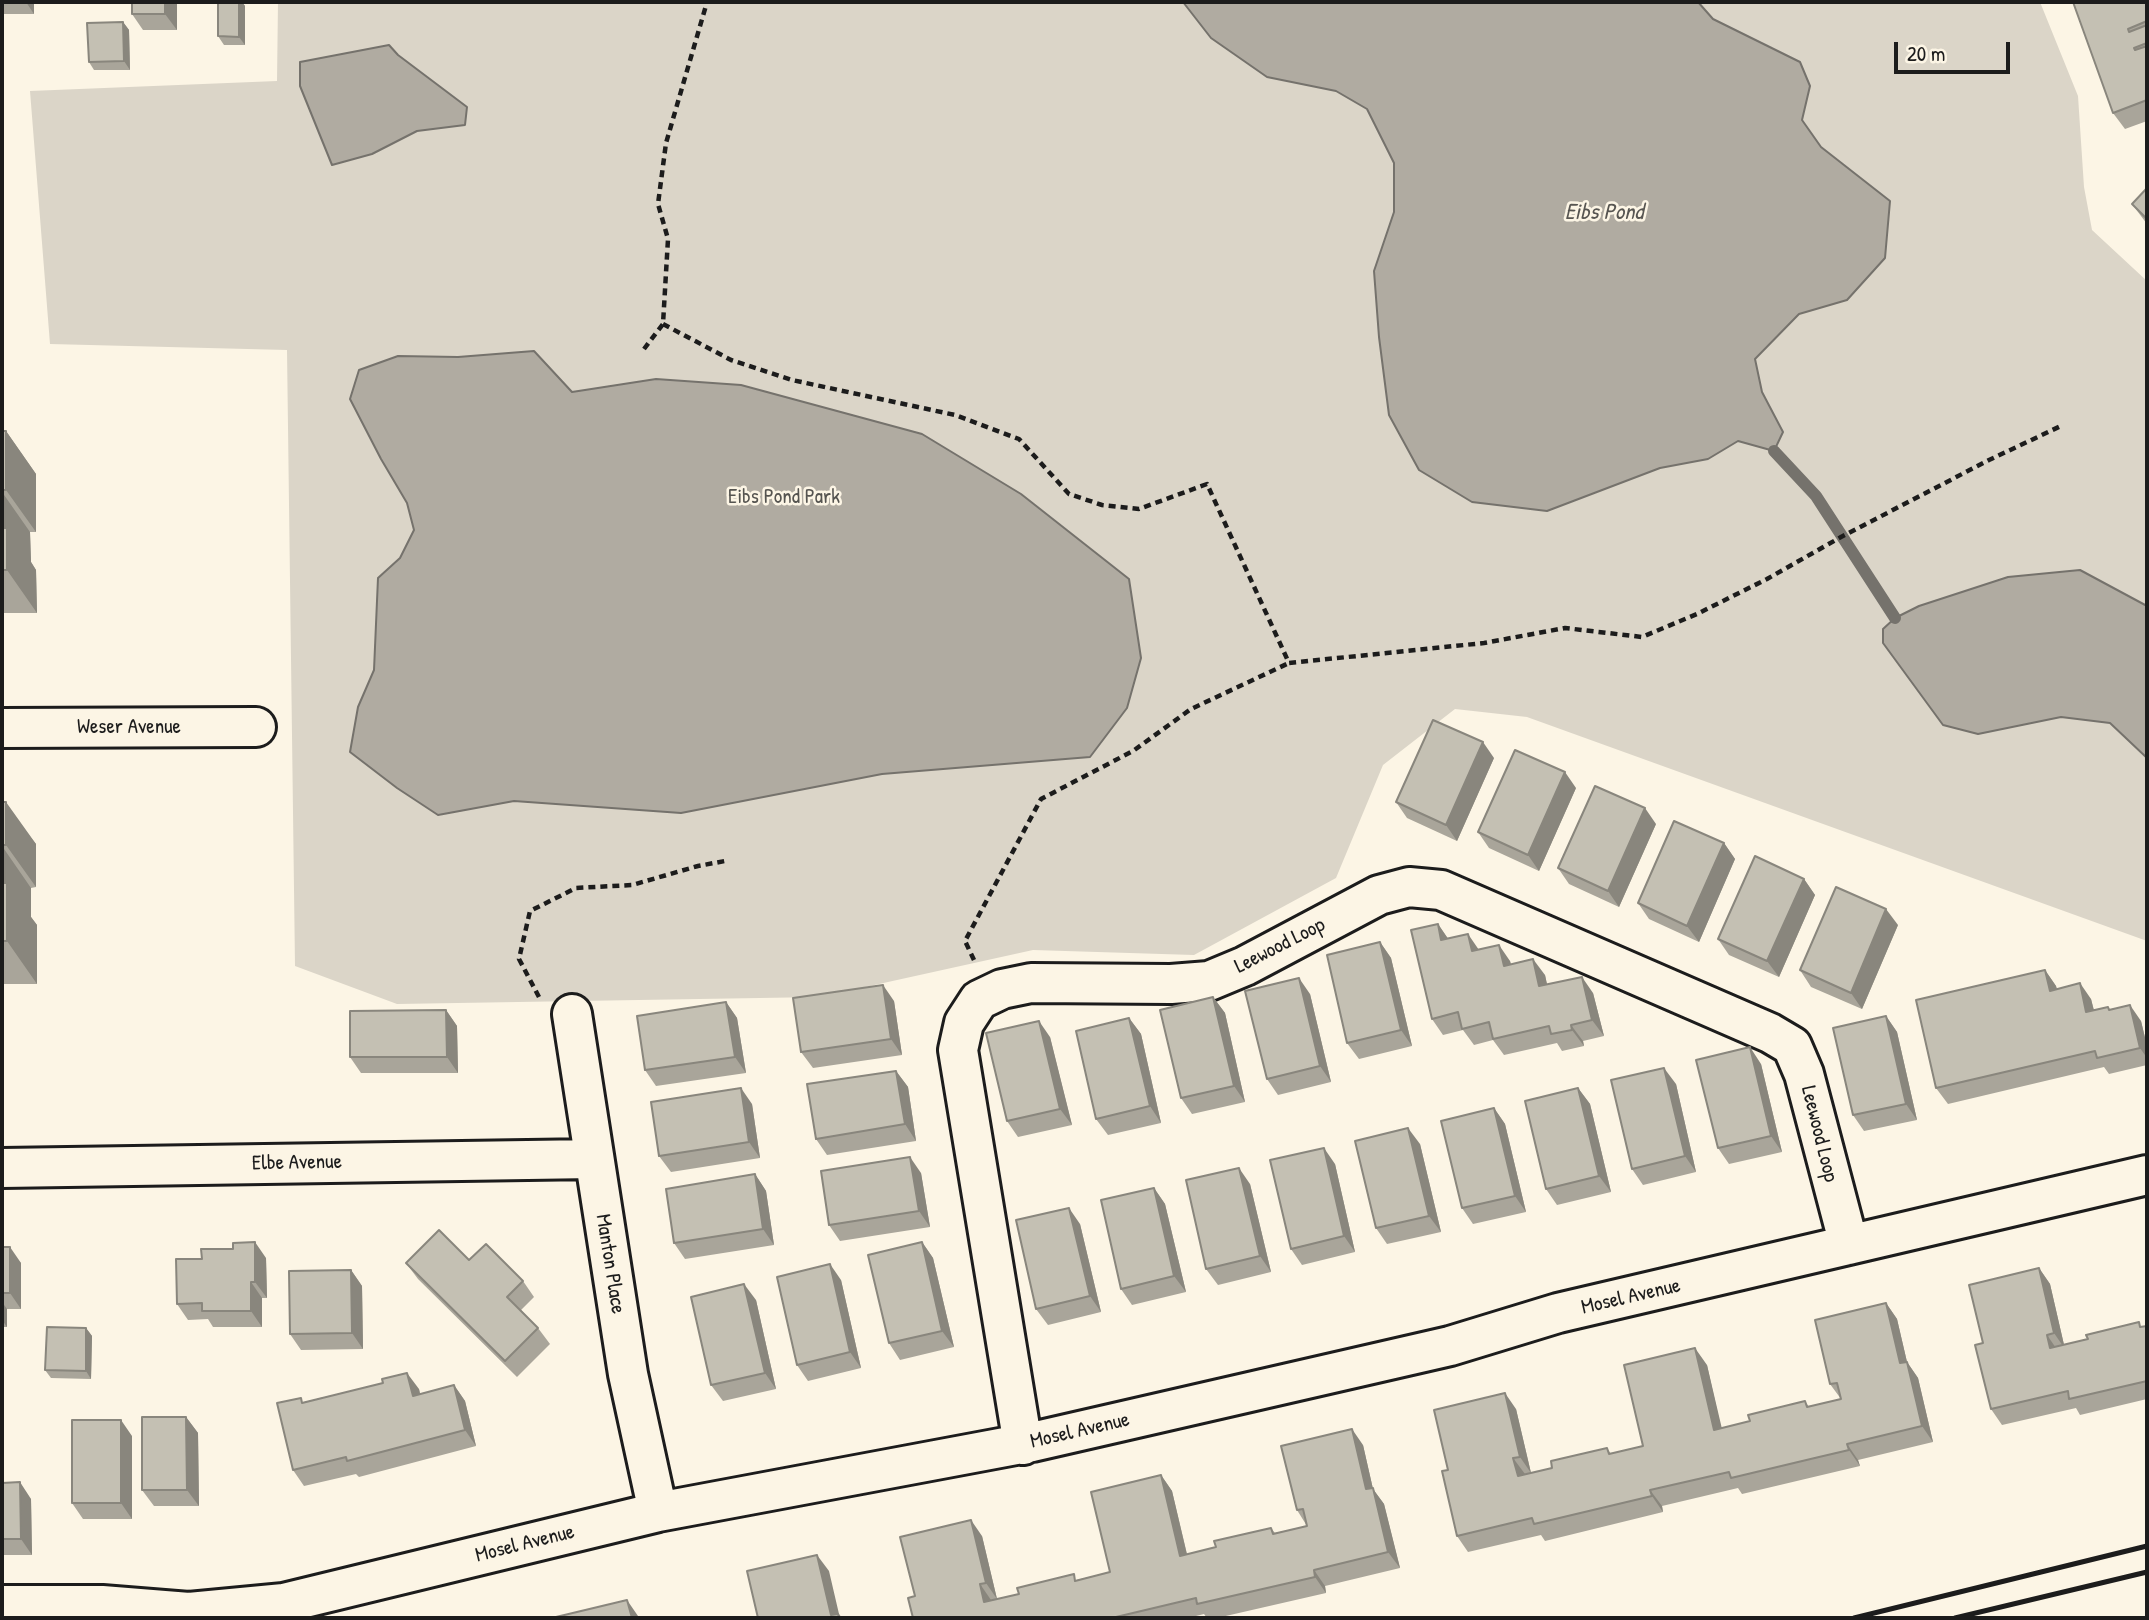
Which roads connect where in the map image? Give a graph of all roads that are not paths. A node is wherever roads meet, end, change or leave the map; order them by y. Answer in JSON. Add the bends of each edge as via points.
{"nodes":[{"id":1,"x":256,"y":727,"type":"dead end"},
{"id":2,"x":2,"y":728,"type":"edge"},
{"id":3,"x":573,"y":1022,"type":"road end"},
{"id":4,"x":593,"y":1159,"type":"junction"},
{"id":5,"x":2,"y":1168,"type":"edge"},
{"id":6,"x":2147,"y":1175,"type":"edge"},
{"id":7,"x":1849,"y":1245,"type":"junction"},
{"id":8,"x":1023,"y":1444,"type":"junction"},
{"id":9,"x":658,"y":1512,"type":"junction"},
{"id":10,"x":2,"y":1605,"type":"edge"}],
"edges":[{"from":1,"to":2,"type":"street","name":"Weser Avenue"},
{"from":3,"to":4,"type":"street","name":"Manton Place"},
{"from":4,"to":5,"type":"street","name":"Elbe Avenue"},
{"from":4,"to":9,"type":"street","name":"Manton Place","via":[[628,1374]]},
{"from":6,"to":7,"type":"street","name":"Mosel Avenue"},
{"from":7,"to":8,"type":"street","name":"Mosel Avenue","via":[[1558,1313],[1450,1346]]},
{"from":7,"to":8,"type":"street","name":"Leewood Loop","via":[[1804,1074],[1792,1046],[1770,1032],[1441,890],[1409,887],[1379,895],[1209,981],[1031,983],[979,1000],[964,1023],[958,1050]]},
{"from":8,"to":9,"type":"street","name":"Mosel Avenue"},
{"from":9,"to":10,"type":"street","name":"Mosel Avenue","via":[[284,1603],[189,1612],[102,1605]]}]}
